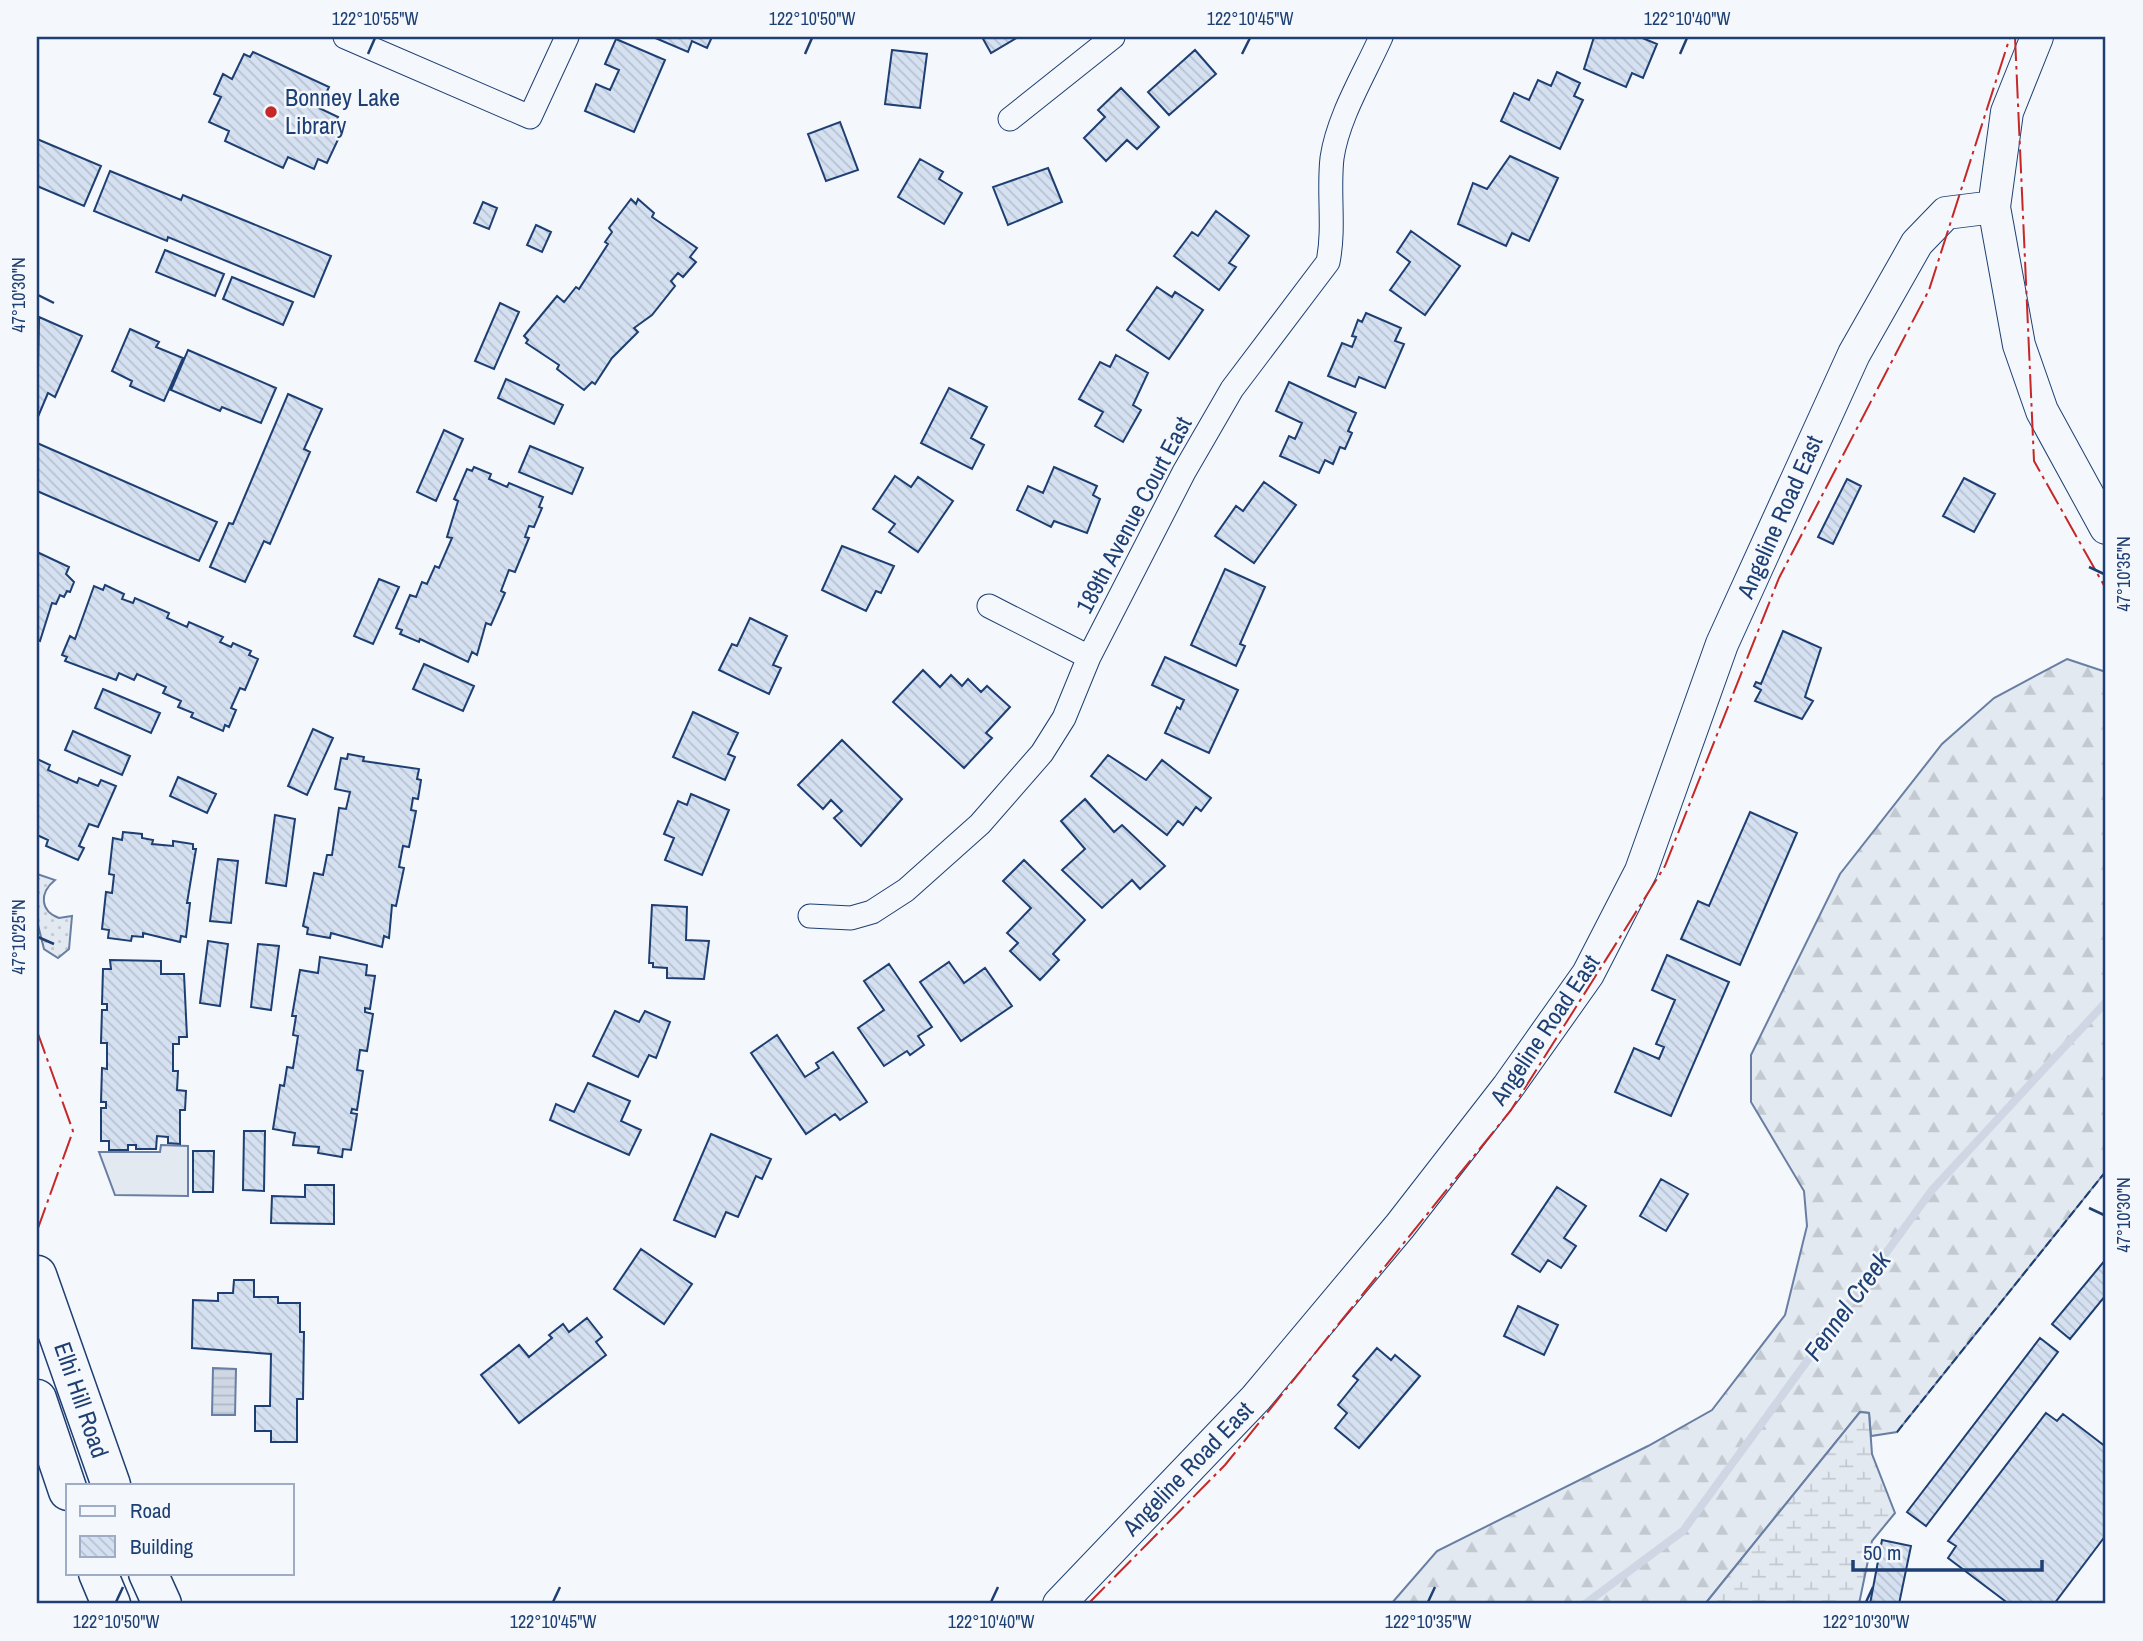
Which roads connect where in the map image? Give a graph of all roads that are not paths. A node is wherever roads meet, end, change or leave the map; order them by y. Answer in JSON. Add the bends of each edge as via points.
{"nodes":[{"id":1,"x":345,"y":37,"type":"edge"},
{"id":2,"x":566,"y":37,"type":"edge"},
{"id":3,"x":1113,"y":37,"type":"edge"},
{"id":4,"x":1381,"y":37,"type":"edge"},
{"id":5,"x":2037,"y":37,"type":"edge"},
{"id":6,"x":1010,"y":120,"type":"dead end"},
{"id":7,"x":1994,"y":207,"type":"junction"},
{"id":8,"x":2106,"y":528,"type":"edge"},
{"id":9,"x":989,"y":606,"type":"dead end"},
{"id":10,"x":1089,"y":657,"type":"junction"},
{"id":11,"x":810,"y":916,"type":"dead end"},
{"id":12,"x":37,"y":1275,"type":"edge"},
{"id":13,"x":37,"y":1399,"type":"edge"},
{"id":14,"x":111,"y":1484,"type":"edge"},
{"id":15,"x":66,"y":1486,"type":"edge"},
{"id":16,"x":98,"y":1574,"type":"edge"},
{"id":17,"x":148,"y":1574,"type":"edge"},
{"id":18,"x":111,"y":1604,"type":"edge"},
{"id":19,"x":162,"y":1604,"type":"edge"},
{"id":20,"x":1059,"y":1604,"type":"edge"}],
"edges":[{"from":1,"to":2,"type":"street","via":[[530,117]]},
{"from":3,"to":6,"type":"street"},
{"from":4,"to":10,"type":"street","name":"189th Avenue Court East","via":[[1336,137],[1328,262],[1232,388]]},
{"from":5,"to":7,"type":"street","via":[[2007,112]]},
{"from":7,"to":8,"type":"street","via":[[2022,356],[2042,411]]},
{"from":7,"to":20,"type":"street","name":"Angeline Road East","via":[[1946,212],[1917,243],[1854,354],[1722,644],[1641,871],[1588,974],[1400,1226],[1256,1398]]},
{"from":9,"to":10,"type":"street"},
{"from":10,"to":11,"type":"street","name":"189th Avenue Court East","via":[[1064,718],[1042,753],[971,833],[906,890],[872,912],[851,918]]},
{"from":12,"to":14,"type":"highway","name":"Elhi Hill Road"},
{"from":13,"to":15,"type":"highway","name":"Elhi Hill Road"},
{"from":16,"to":18,"type":"highway"},
{"from":17,"to":19,"type":"highway"}]}
